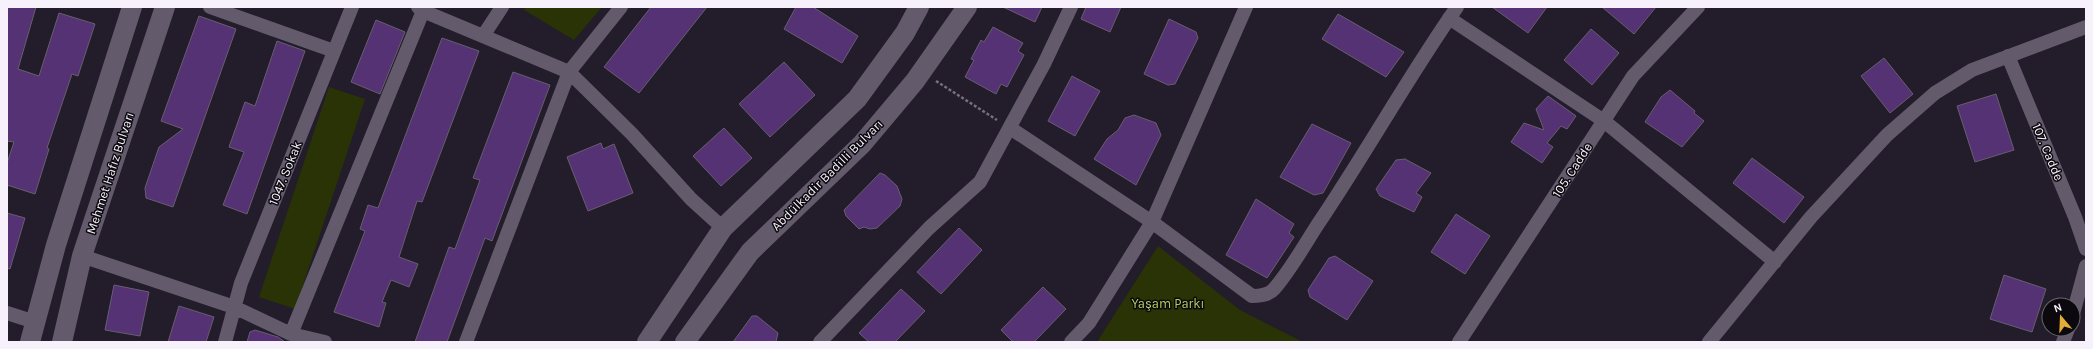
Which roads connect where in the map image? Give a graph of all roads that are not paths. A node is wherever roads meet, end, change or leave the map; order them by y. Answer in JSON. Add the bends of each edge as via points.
{"nodes":[{"id":1,"x":132,"y":7,"type":"edge"},
{"id":2,"x":165,"y":7,"type":"edge"},
{"id":3,"x":210,"y":7,"type":"edge"},
{"id":4,"x":352,"y":7,"type":"edge"},
{"id":5,"x":502,"y":7,"type":"edge"},
{"id":6,"x":621,"y":7,"type":"edge"},
{"id":7,"x":918,"y":7,"type":"edge"},
{"id":8,"x":967,"y":7,"type":"edge"},
{"id":9,"x":1071,"y":7,"type":"edge"},
{"id":10,"x":1246,"y":7,"type":"edge"},
{"id":11,"x":1698,"y":7,"type":"edge"},
{"id":12,"x":420,"y":9,"type":"edge"},
{"id":13,"x":1453,"y":13,"type":"edge"},
{"id":14,"x":2086,"y":27,"type":"edge"},
{"id":15,"x":483,"y":36,"type":"junction"},
{"id":16,"x":334,"y":51,"type":"junction"},
{"id":17,"x":2008,"y":56,"type":"junction"},
{"id":18,"x":569,"y":72,"type":"junction"},
{"id":19,"x":1604,"y":121,"type":"junction"},
{"id":20,"x":1010,"y":128,"type":"junction"},
{"id":21,"x":1152,"y":222,"type":"junction"},
{"id":22,"x":723,"y":228,"type":"junction"},
{"id":23,"x":2084,"y":234,"type":"edge"},
{"id":24,"x":2086,"y":249,"type":"edge"},
{"id":25,"x":82,"y":256,"type":"junction"},
{"id":26,"x":1775,"y":262,"type":"junction"},
{"id":27,"x":2086,"y":266,"type":"edge"},
{"id":28,"x":2078,"y":297,"type":"edge"},
{"id":29,"x":234,"y":307,"type":"junction"},
{"id":30,"x":7,"y":313,"type":"edge"},
{"id":31,"x":35,"y":322,"type":"junction"},
{"id":32,"x":291,"y":334,"type":"junction"},
{"id":33,"x":30,"y":342,"type":"edge"},
{"id":34,"x":62,"y":342,"type":"edge"},
{"id":35,"x":225,"y":342,"type":"edge"},
{"id":36,"x":325,"y":342,"type":"edge"},
{"id":37,"x":466,"y":342,"type":"edge"},
{"id":38,"x":647,"y":342,"type":"edge"},
{"id":39,"x":685,"y":342,"type":"edge"},
{"id":40,"x":820,"y":342,"type":"edge"},
{"id":41,"x":1071,"y":342,"type":"edge"},
{"id":42,"x":1459,"y":342,"type":"edge"},
{"id":43,"x":1709,"y":342,"type":"edge"}],
"edges":[{"from":1,"to":31,"type":"main road","via":[[56,245]]},
{"from":2,"to":25,"type":"main road","name":"Mehmet Hafız Bulvarı"},
{"from":3,"to":16,"type":"street"},
{"from":4,"to":16,"type":"street","name":"1047. Sokak"},
{"from":5,"to":15,"type":"street"},
{"from":6,"to":18,"type":"street"},
{"from":7,"to":22,"type":"main road","via":[[905,33],[857,100]]},
{"from":8,"to":39,"type":"main road","name":"Abdülkadir Badilli Bulvarı","via":[[922,72],[862,144],[750,252]]},
{"from":9,"to":20,"type":"street"},
{"from":10,"to":21,"type":"street"},
{"from":11,"to":19,"type":"street","name":"105. Cadde","via":[[1633,76]]},
{"from":12,"to":15,"type":"street"},
{"from":12,"to":32,"type":"street"},
{"from":13,"to":19,"type":"street"},
{"from":13,"to":21,"type":"street","via":[[1345,184],[1273,290],[1262,296],[1252,296]]},
{"from":14,"to":17,"type":"street"},
{"from":15,"to":18,"type":"street"},
{"from":16,"to":29,"type":"street","name":"1047. Sokak","via":[[241,283]]},
{"from":17,"to":23,"type":"street","name":"107. Cadde"},
{"from":17,"to":26,"type":"street","via":[[1972,70],[1935,93],[1887,135],[1811,218]]},
{"from":18,"to":22,"type":"street","via":[[632,134],[691,199]]},
{"from":18,"to":37,"type":"street"},
{"from":19,"to":26,"type":"street"},
{"from":19,"to":42,"type":"street","name":"105. Cadde"},
{"from":20,"to":21,"type":"street"},
{"from":20,"to":40,"type":"street","via":[[980,182],[929,228]]},
{"from":21,"to":41,"type":"street","via":[[1089,323]]},
{"from":22,"to":38,"type":"main road"},
{"from":23,"to":24,"type":"street","name":"107. Cadde"},
{"from":25,"to":29,"type":"street"},
{"from":25,"to":34,"type":"main road","name":"Mehmet Hafız Bulvarı"},
{"from":26,"to":43,"type":"street"},
{"from":27,"to":28,"type":"street"},
{"from":29,"to":32,"type":"street"},
{"from":29,"to":35,"type":"street","name":"1047. Sokak"},
{"from":30,"to":31,"type":"street"},
{"from":31,"to":33,"type":"main road"},
{"from":32,"to":36,"type":"street"}]}
